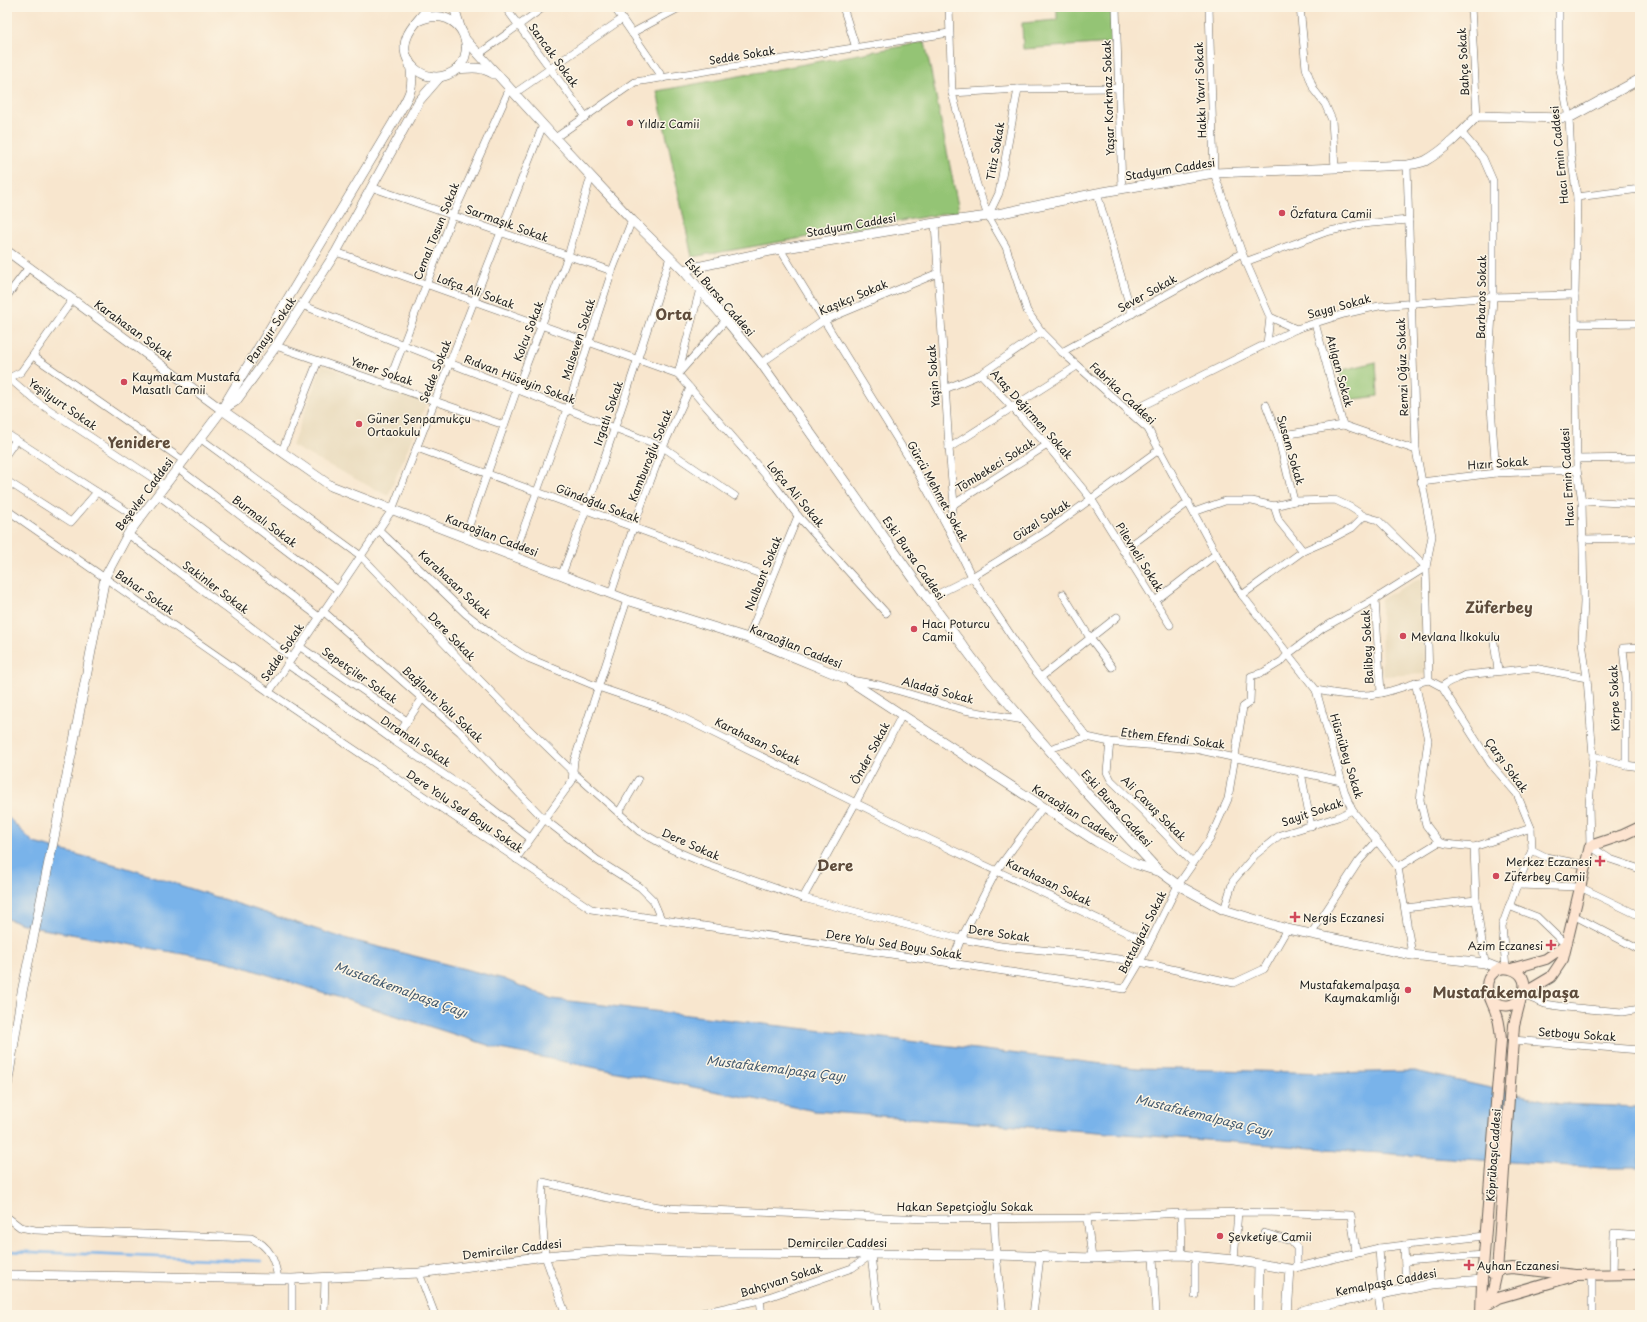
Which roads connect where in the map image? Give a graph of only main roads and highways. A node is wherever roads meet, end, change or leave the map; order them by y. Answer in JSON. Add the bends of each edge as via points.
{"nodes":[{"id":1,"x":1640,"y":827,"type":"edge"},
{"id":2,"x":1566,"y":945,"type":"junction"},
{"id":3,"x":1506,"y":968,"type":"junction"},
{"id":4,"x":1522,"y":995,"type":"junction"},
{"id":5,"x":1490,"y":997,"type":"junction"},
{"id":6,"x":1496,"y":1272,"type":"junction"},
{"id":7,"x":1640,"y":1274,"type":"edge"},
{"id":8,"x":1576,"y":1275,"type":"junction"},
{"id":9,"x":1482,"y":1280,"type":"junction"},
{"id":10,"x":1492,"y":1290,"type":"junction"},
{"id":11,"x":1513,"y":1293,"type":"junction"},
{"id":12,"x":1481,"y":1313,"type":"edge"}],
"edges":[{"from":1,"to":2,"type":"main road","name":"Hacı Emin Caddesi","via":[[1590,846]]},
{"from":2,"to":3,"type":"main road","via":[[1546,959]]},
{"from":2,"to":4,"type":"main road","name":"Hacı Emin Caddesi","via":[[1563,959],[1551,977]]},
{"from":3,"to":4,"type":"main road","via":[[1521,976],[1524,981]]},
{"from":3,"to":5,"type":"main road","via":[[1490,975],[1486,986]]},
{"from":4,"to":5,"type":"main road","via":[[1511,1005],[1505,1006],[1499,1005]]},
{"from":4,"to":6,"type":"main road","name":"KöprübaşıCaddesi","via":[[1514,1025]]},
{"from":5,"to":9,"type":"main road","name":"KöprübaşıCaddesi","via":[[1497,1014],[1501,1040]]},
{"from":6,"to":8,"type":"main road","via":[[1512,1268]]},
{"from":6,"to":9,"type":"main road"},
{"from":6,"to":10,"type":"main road","name":"KöprübaşıCaddesi"},
{"from":7,"to":8,"type":"main road"},
{"from":8,"to":11,"type":"main road"},
{"from":9,"to":10,"type":"main road"},
{"from":9,"to":12,"type":"main road","name":"KöprübaşıCaddesi"},
{"from":10,"to":11,"type":"main road"},
{"from":10,"to":12,"type":"main road","name":"KöprübaşıCaddesi"},
{"from":11,"to":12,"type":"main road","via":[[1498,1298]]}]}
